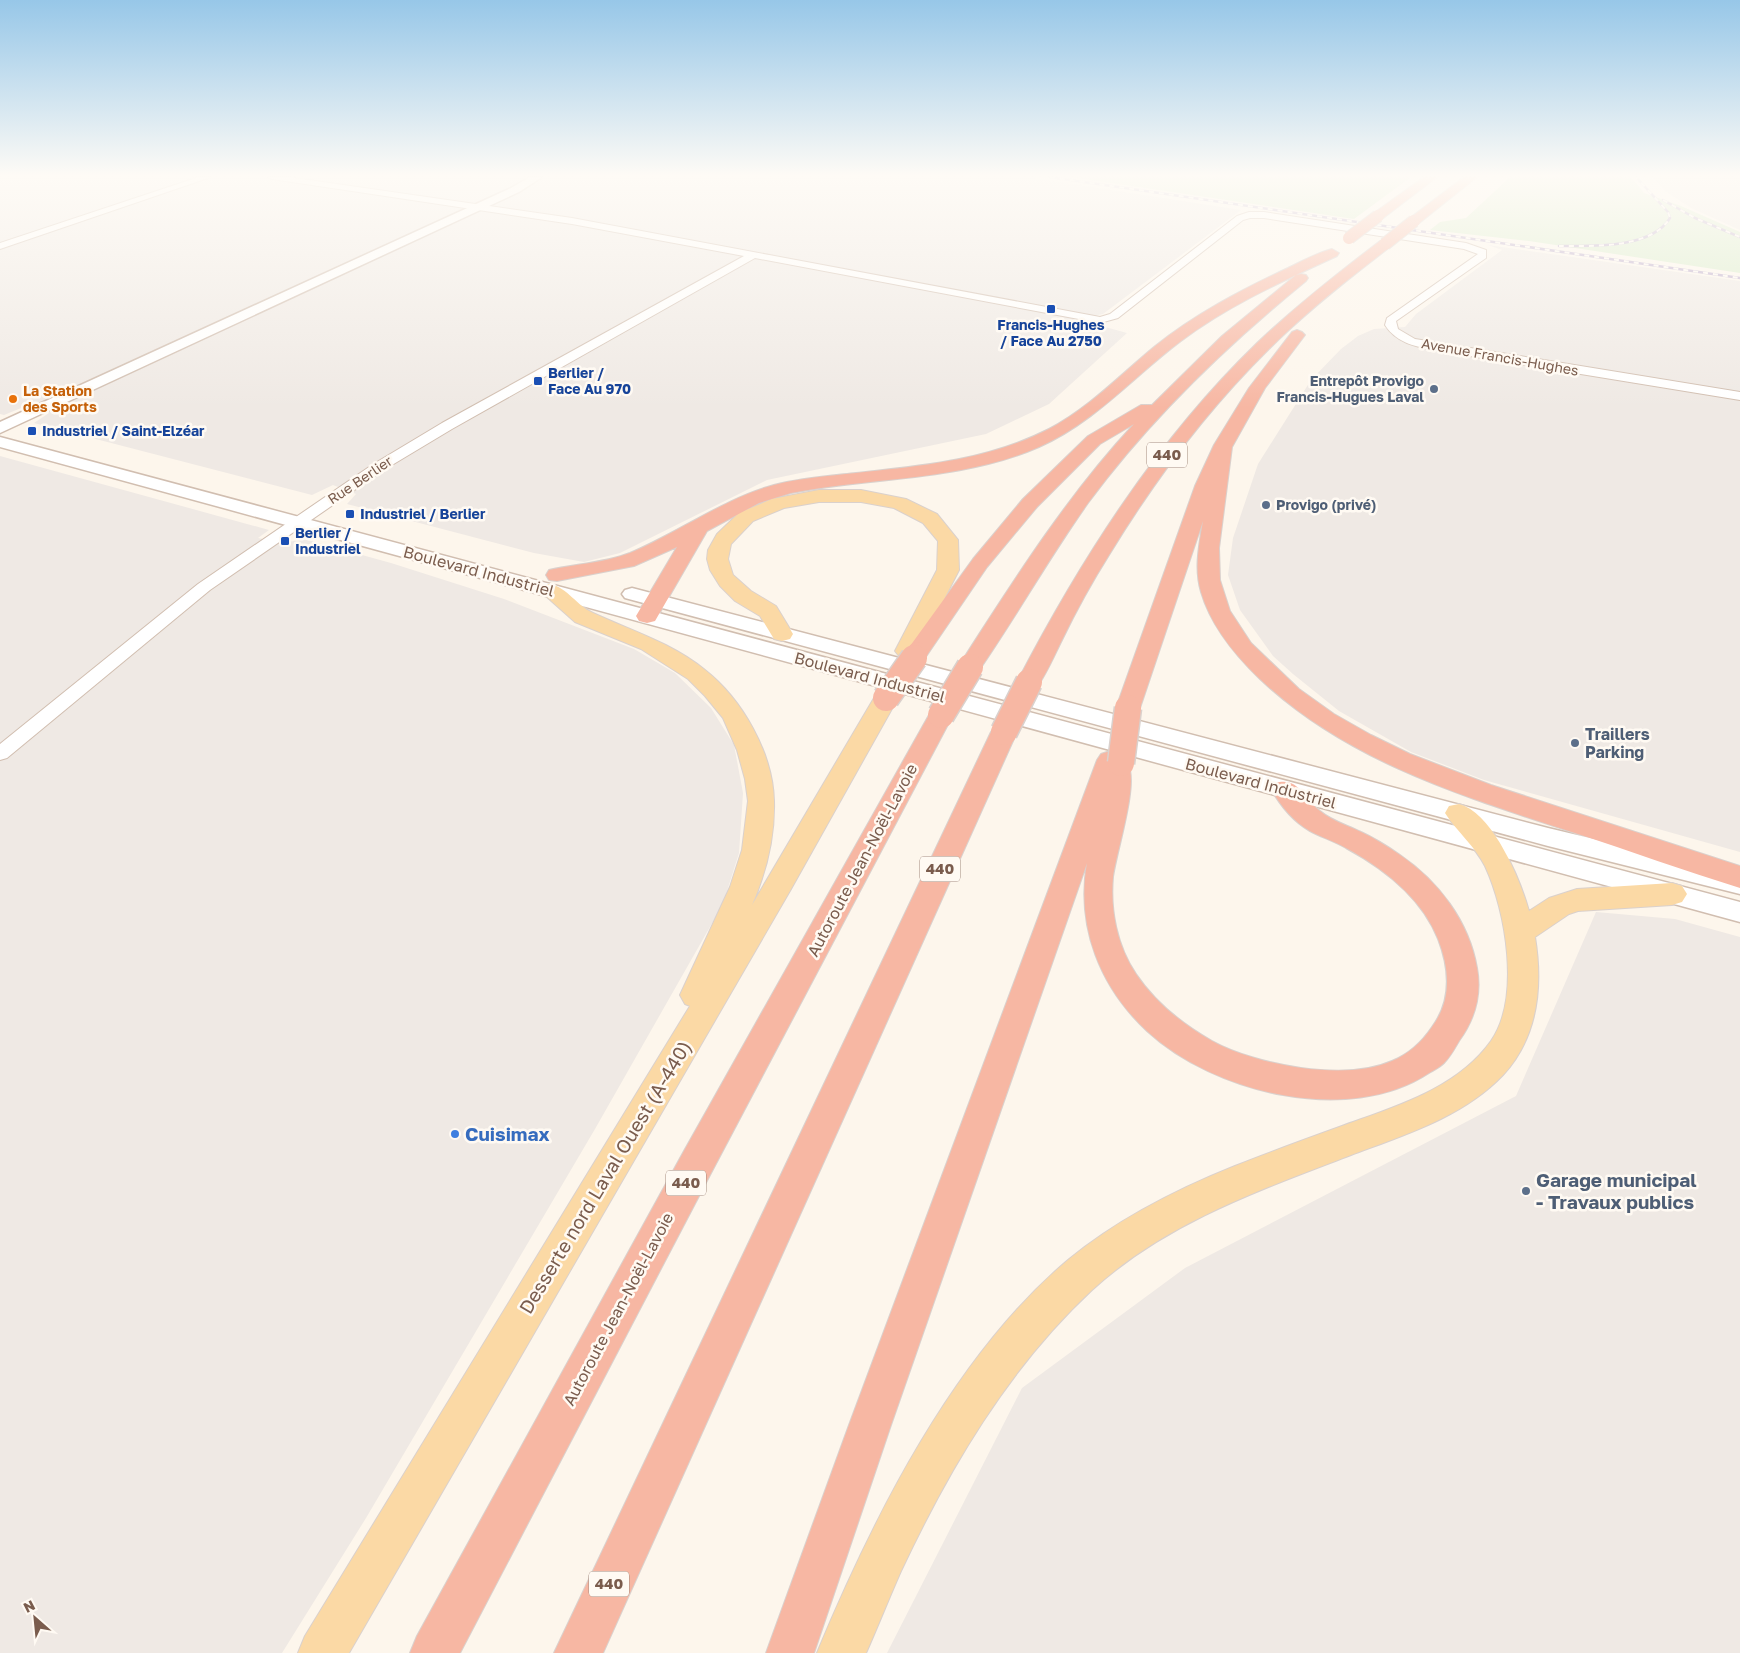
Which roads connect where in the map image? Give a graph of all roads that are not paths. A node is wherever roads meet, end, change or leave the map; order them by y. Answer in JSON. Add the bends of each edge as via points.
{"nodes":[{"id":1,"x":377,"y":254,"type":"edge"},
{"id":2,"x":748,"y":254,"type":"edge"},
{"id":3,"x":1194,"y":254,"type":"edge"},
{"id":4,"x":1329,"y":254,"type":"edge"},
{"id":5,"x":1331,"y":254,"type":"edge"},
{"id":6,"x":1372,"y":254,"type":"edge"},
{"id":7,"x":1484,"y":254,"type":"edge"},
{"id":8,"x":753,"y":255,"type":"junction"},
{"id":9,"x":1355,"y":267,"type":"junction"},
{"id":10,"x":1170,"y":396,"type":"junction"},
{"id":11,"x":1740,"y":396,"type":"edge"},
{"id":12,"x":0,"y":431,"type":"edge"},
{"id":13,"x":1223,"y":445,"type":"junction"},
{"id":14,"x":314,"y":510,"type":"junction"},
{"id":15,"x":298,"y":522,"type":"junction"},
{"id":16,"x":699,"y":528,"type":"junction"},
{"id":17,"x":553,"y":582,"type":"junction"},
{"id":18,"x":651,"y":608,"type":"junction"},
{"id":19,"x":782,"y":634,"type":"junction"},
{"id":20,"x":912,"y":652,"type":"junction"},
{"id":21,"x":886,"y":698,"type":"joint"},
{"id":22,"x":0,"y":754,"type":"edge"},
{"id":23,"x":1115,"y":762,"type":"junction"},
{"id":24,"x":1284,"y":789,"type":"junction"},
{"id":25,"x":1459,"y":813,"type":"junction"},
{"id":26,"x":1485,"y":843,"type":"junction"},
{"id":27,"x":1740,"y":877,"type":"edge"},
{"id":28,"x":1740,"y":884,"type":"edge"},
{"id":29,"x":1672,"y":894,"type":"junction"},
{"id":30,"x":1740,"y":912,"type":"edge"},
{"id":31,"x":1519,"y":932,"type":"junction"},
{"id":32,"x":652,"y":1099,"type":"junction"},
{"id":33,"x":641,"y":1515,"type":"junction"},
{"id":34,"x":322,"y":1653,"type":"edge"},
{"id":35,"x":434,"y":1653,"type":"edge"},
{"id":36,"x":578,"y":1653,"type":"edge"},
{"id":37,"x":597,"y":1653,"type":"edge"},
{"id":38,"x":790,"y":1653,"type":"edge"},
{"id":39,"x":841,"y":1653,"type":"edge"}],
"edges":[{"from":1,"to":12,"type":"street"},
{"from":2,"to":8,"type":"street","name":"Avenue Francis-Hughes"},
{"from":3,"to":8,"type":"street","name":"Avenue Francis-Hughes","via":[[1118,314],[1104,320]]},
{"from":4,"to":16,"type":"highway","via":[[1248,291],[1211,313],[1071,423],[1032,444],[983,460],[946,467],[780,490],[743,502]]},
{"from":5,"to":10,"type":"highway","name":"Autoroute Jean-Noël-Lavoie","number":"440","via":[[1234,334]]},
{"from":6,"to":9,"type":"highway","number":"440","bridge":true},
{"from":7,"to":11,"type":"street","name":"Avenue Francis-Hughes","via":[[1391,320],[1393,331],[1409,340],[1448,350]]},
{"from":8,"to":14,"type":"street","name":"Rue Berlier","via":[[429,436]]},
{"from":9,"to":13,"type":"highway","via":[[1267,371]]},
{"from":9,"to":33,"type":"highway","number":"440","bridge":true,"via":[[1300,312],[1205,408],[1172,449],[1103,549],[1061,621],[1004,732]]},
{"from":10,"to":20,"type":"highway","via":[[1094,440],[1044,488],[988,552]]},
{"from":10,"to":35,"type":"highway","name":"Autoroute Jean-Noël-Lavoie","number":"440","bridge":true,"via":[[1122,448],[1081,501],[970,666],[697,1163]]},
{"from":12,"to":14,"type":"street","name":"Boulevard Industriel"},
{"from":12,"to":15,"type":"street","name":"Boulevard Industriel"},
{"from":13,"to":23,"type":"highway","bridge":true,"via":[[1205,486],[1128,708]]},
{"from":13,"to":27,"type":"highway","via":[[1209,549],[1211,589],[1220,614],[1238,642],[1286,691],[1342,730],[1435,776]]},
{"from":14,"to":15,"type":"street","name":"Rue Berlier"},
{"from":14,"to":17,"type":"street","name":"Boulevard Industriel"},
{"from":15,"to":17,"type":"street","name":"Boulevard Industriel"},
{"from":15,"to":22,"type":"street","name":"Rue Berlier","via":[[192,596]]},
{"from":16,"to":17,"type":"highway","via":[[624,562]]},
{"from":16,"to":18,"type":"highway"},
{"from":17,"to":18,"type":"street","name":"Boulevard Industriel"},
{"from":17,"to":32,"type":"main road","via":[[583,617],[655,647],[706,682],[740,727],[758,779],[761,801],[758,838],[748,878]]},
{"from":18,"to":19,"type":"street","name":"Boulevard Industriel"},
{"from":18,"to":24,"type":"street","name":"Boulevard Industriel"},
{"from":19,"to":20,"type":"main road","via":[[768,611],[736,591],[723,576],[717,560],[723,540],[741,520],[780,502],[821,495],[863,496],[896,503],[921,514],[940,529],[950,546],[948,570]]},
{"from":19,"to":25,"type":"street","name":"Boulevard Industriel"},
{"from":20,"to":21,"type":"highway","bridge":true},
{"from":21,"to":32,"type":"main road","name":"Desserte nord Laval Ouest (A-440)"},
{"from":23,"to":24,"type":"highway","via":[[1114,809],[1100,864],[1097,891],[1105,944],[1113,966],[1130,992],[1156,1019],[1190,1045],[1255,1074],[1323,1085],[1363,1084],[1394,1076],[1433,1051],[1448,1035],[1457,1017],[1463,979],[1454,938],[1439,911],[1406,875],[1369,849],[1310,818]]},
{"from":23,"to":38,"type":"highway","via":[[870,1424]]},
{"from":24,"to":26,"type":"street","name":"Boulevard Industriel"},
{"from":25,"to":26,"type":"main road"},
{"from":25,"to":28,"type":"street","name":"Boulevard Industriel"},
{"from":26,"to":29,"type":"street","name":"Boulevard Industriel"},
{"from":26,"to":31,"type":"main road","via":[[1500,868]]},
{"from":29,"to":30,"type":"street","name":"Boulevard Industriel"},
{"from":29,"to":31,"type":"main road","via":[[1577,900],[1559,906]]},
{"from":31,"to":39,"type":"main road","via":[[1524,978],[1521,1009],[1506,1045],[1472,1083],[1428,1108],[1184,1205],[1108,1251],[1056,1298],[1004,1358],[953,1428],[884,1557]]},
{"from":32,"to":34,"type":"main road","name":"Desserte nord Laval Ouest (A-440)"},
{"from":33,"to":36,"type":"highway","number":"440"},
{"from":33,"to":37,"type":"highway"}]}
